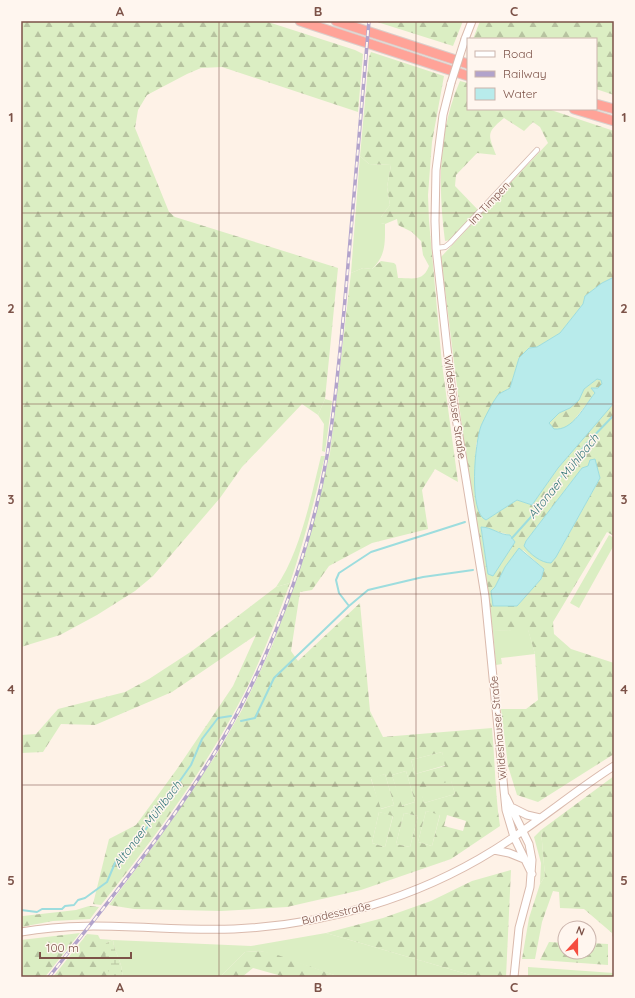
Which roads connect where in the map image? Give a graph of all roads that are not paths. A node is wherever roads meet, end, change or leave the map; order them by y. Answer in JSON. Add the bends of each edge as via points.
{"nodes":[{"id":1,"x":300,"y":21,"type":"edge"},
{"id":2,"x":336,"y":21,"type":"edge"},
{"id":3,"x":472,"y":21,"type":"edge"},
{"id":4,"x":467,"y":64,"type":"edge"},
{"id":5,"x":467,"y":76,"type":"edge"},
{"id":6,"x":597,"y":104,"type":"edge"},
{"id":7,"x":614,"y":109,"type":"edge"},
{"id":8,"x":577,"y":110,"type":"edge"},
{"id":9,"x":614,"y":121,"type":"edge"},
{"id":10,"x":537,"y":150,"type":"dead end"},
{"id":11,"x":436,"y":248,"type":"junction"},
{"id":12,"x":614,"y":766,"type":"edge"},
{"id":13,"x":505,"y":796,"type":"junction"},
{"id":14,"x":512,"y":808,"type":"junction"},
{"id":15,"x":540,"y":818,"type":"junction"},
{"id":16,"x":523,"y":831,"type":"junction"},
{"id":17,"x":514,"y":837,"type":"junction"},
{"id":18,"x":494,"y":850,"type":"junction"},
{"id":19,"x":524,"y":859,"type":"junction"},
{"id":20,"x":532,"y":874,"type":"junction"},
{"id":21,"x":21,"y":932,"type":"edge"},
{"id":22,"x":514,"y":977,"type":"edge"}],
"edges":[{"from":1,"to":5,"type":"highway"},
{"from":2,"to":4,"type":"highway"},
{"from":3,"to":11,"type":"main road","name":"Wildeshauser Straße","bridge":true,"via":[[443,115],[434,200]]},
{"from":6,"to":7,"type":"highway"},
{"from":8,"to":9,"type":"highway"},
{"from":10,"to":11,"type":"street","name":"Im Timpen","via":[[450,243]]},
{"from":11,"to":13,"type":"main road","name":"Wildeshauser Straße","via":[[452,393],[485,596]]},
{"from":12,"to":15,"type":"main road","name":"Bundesstraße"},
{"from":13,"to":14,"type":"main road","name":"Wildeshauser Straße"},
{"from":13,"to":17,"type":"main road","name":"Wildeshauser Straße","via":[[506,810]]},
{"from":14,"to":15,"type":"main road"},
{"from":14,"to":16,"type":"main road","name":"Wildeshauser Straße"},
{"from":15,"to":16,"type":"main road","name":"Bundesstraße"},
{"from":16,"to":17,"type":"main road","name":"Bundesstraße"},
{"from":16,"to":20,"type":"main road","name":"Wildeshauser Straße","via":[[531,852]]},
{"from":17,"to":18,"type":"main road","name":"Bundesstraße"},
{"from":17,"to":19,"type":"main road","name":"Wildeshauser Straße"},
{"from":18,"to":19,"type":"main road"},
{"from":18,"to":21,"type":"main road","name":"Bundesstraße","via":[[439,879],[396,897],[351,911],[305,921],[235,929],[84,926],[52,927]]},
{"from":19,"to":20,"type":"main road","name":"Wildeshauser Straße"},
{"from":20,"to":22,"type":"main road","name":"Wildeshauser Straße","via":[[518,935]]}]}
